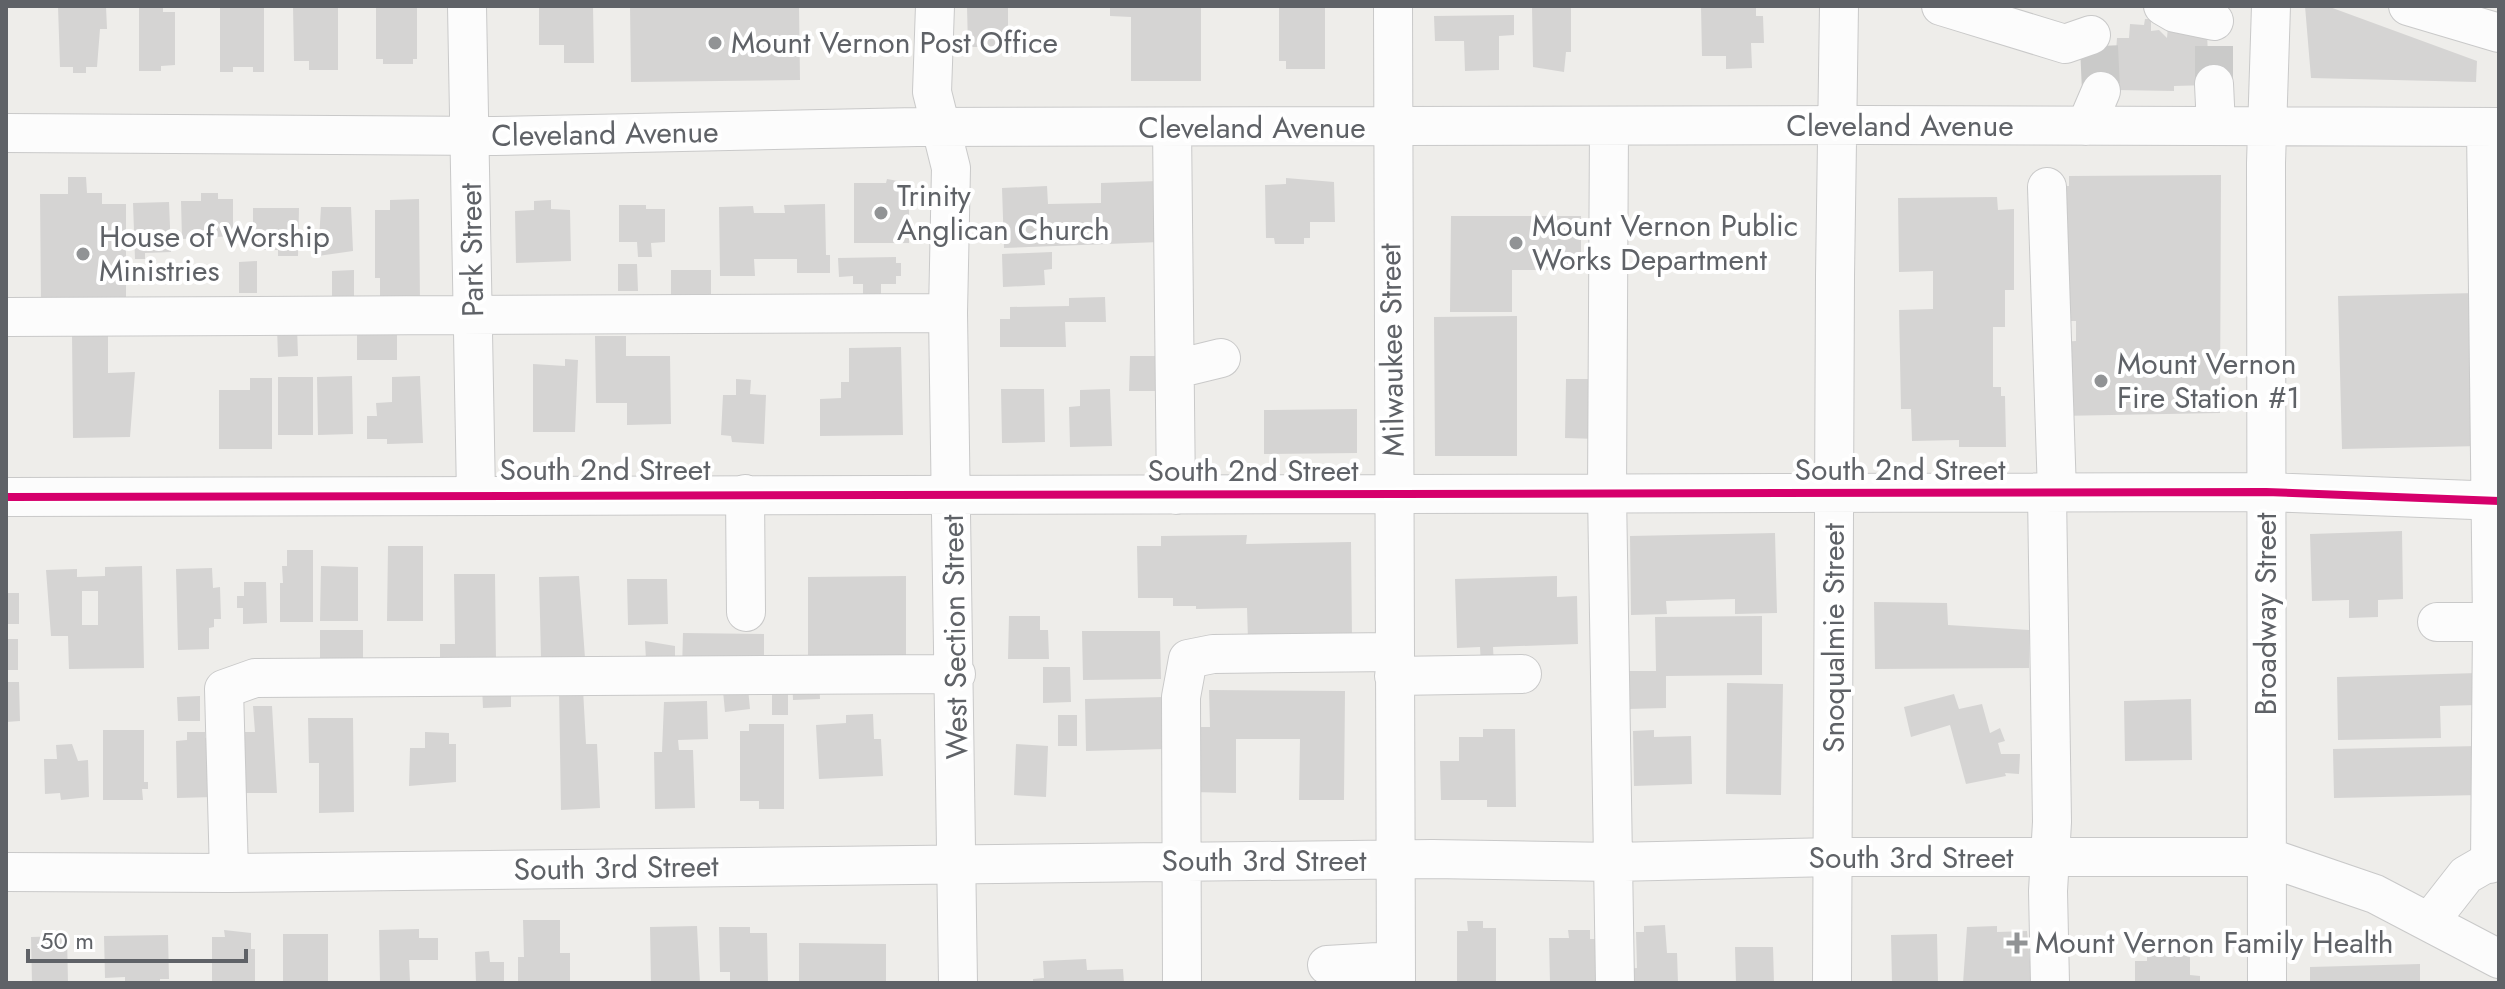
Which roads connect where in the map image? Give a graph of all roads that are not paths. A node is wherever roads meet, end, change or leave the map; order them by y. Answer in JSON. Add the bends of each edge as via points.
{"nodes":[{"id":1,"x":467,"y":6,"type":"edge"},
{"id":2,"x":935,"y":6,"type":"edge"},
{"id":3,"x":1393,"y":6,"type":"edge"},
{"id":4,"x":1839,"y":6,"type":"edge"},
{"id":5,"x":1941,"y":6,"type":"edge"},
{"id":6,"x":2163,"y":6,"type":"edge"},
{"id":7,"x":2271,"y":6,"type":"edge"},
{"id":8,"x":2408,"y":6,"type":"edge"},
{"id":9,"x":2214,"y":21,"type":"dead end"},
{"id":10,"x":2095,"y":29,"type":"edge"},
{"id":11,"x":2486,"y":30,"type":"edge"},
{"id":12,"x":2214,"y":84,"type":"tunnel mouth"},
{"id":13,"x":2101,"y":91,"type":"tunnel mouth"},
{"id":14,"x":1838,"y":125,"type":"junction"},
{"id":15,"x":2086,"y":126,"type":"junction"},
{"id":16,"x":2216,"y":126,"type":"junction"},
{"id":17,"x":1172,"y":127,"type":"junction"},
{"id":18,"x":1609,"y":127,"type":"junction"},
{"id":19,"x":2492,"y":127,"type":"edge"},
{"id":20,"x":941,"y":128,"type":"junction"},
{"id":21,"x":1392,"y":128,"type":"junction"},
{"id":22,"x":2267,"y":128,"type":"junction"},
{"id":23,"x":6,"y":133,"type":"edge"},
{"id":24,"x":470,"y":136,"type":"junction"},
{"id":25,"x":2047,"y":187,"type":"dead end"},
{"id":26,"x":2493,"y":276,"type":"edge"},
{"id":27,"x":948,"y":313,"type":"junction"},
{"id":28,"x":473,"y":316,"type":"junction"},
{"id":29,"x":6,"y":317,"type":"edge"},
{"id":30,"x":1221,"y":358,"type":"dead end"},
{"id":31,"x":1176,"y":369,"type":"junction"},
{"id":32,"x":2266,"y":492,"type":"junction"},
{"id":33,"x":1607,"y":493,"type":"junction"},
{"id":34,"x":2052,"y":493,"type":"junction"},
{"id":35,"x":745,"y":494,"type":"junction"},
{"id":36,"x":954,"y":494,"type":"junction"},
{"id":37,"x":476,"y":495,"type":"junction"},
{"id":38,"x":1176,"y":495,"type":"junction"},
{"id":39,"x":1835,"y":495,"type":"junction"},
{"id":40,"x":1394,"y":496,"type":"junction"},
{"id":41,"x":6,"y":497,"type":"edge"},
{"id":42,"x":2494,"y":501,"type":"edge"},
{"id":43,"x":746,"y":612,"type":"dead end"},
{"id":44,"x":2437,"y":622,"type":"dead end"},
{"id":45,"x":2492,"y":622,"type":"junction"},
{"id":46,"x":1394,"y":664,"type":"junction"},
{"id":47,"x":956,"y":674,"type":"junction"},
{"id":48,"x":1522,"y":674,"type":"dead end"},
{"id":49,"x":1834,"y":857,"type":"junction"},
{"id":50,"x":2267,"y":857,"type":"junction"},
{"id":51,"x":2050,"y":858,"type":"junction"},
{"id":52,"x":1394,"y":859,"type":"junction"},
{"id":53,"x":2494,"y":860,"type":"edge"},
{"id":54,"x":1180,"y":861,"type":"junction"},
{"id":55,"x":1613,"y":862,"type":"junction"},
{"id":56,"x":958,"y":863,"type":"junction"},
{"id":57,"x":6,"y":872,"type":"edge"},
{"id":58,"x":229,"y":873,"type":"junction"},
{"id":59,"x":2430,"y":921,"type":"junction"},
{"id":60,"x":2499,"y":959,"type":"edge"},
{"id":61,"x":1327,"y":965,"type":"dead end"},
{"id":62,"x":1395,"y":972,"type":"edge"},
{"id":63,"x":958,"y":983,"type":"edge"},
{"id":64,"x":1182,"y":983,"type":"edge"},
{"id":65,"x":1615,"y":983,"type":"edge"},
{"id":66,"x":1832,"y":983,"type":"edge"},
{"id":67,"x":2050,"y":983,"type":"edge"},
{"id":68,"x":2267,"y":983,"type":"edge"}],
"edges":[{"from":1,"to":24,"type":"street","name":"Park Street"},
{"from":2,"to":20,"type":"street","name":"West Section Street","via":[[932,92]]},
{"from":3,"to":21,"type":"street","name":"Milwaukee Street"},
{"from":4,"to":14,"type":"street","name":"Snoqualmie Street"},
{"from":5,"to":10,"type":"street","via":[[2065,44]]},
{"from":6,"to":9,"type":"street"},
{"from":7,"to":22,"type":"street","name":"Broadway Street"},
{"from":8,"to":11,"type":"street"},
{"from":12,"to":16,"type":"street"},
{"from":13,"to":15,"type":"street"},
{"from":14,"to":15,"type":"street","name":"Cleveland Avenue"},
{"from":14,"to":18,"type":"street","name":"Cleveland Avenue"},
{"from":14,"to":39,"type":"street","name":"Snoqualmie Street"},
{"from":15,"to":16,"type":"street","name":"Cleveland Avenue"},
{"from":16,"to":22,"type":"street","name":"Cleveland Avenue"},
{"from":17,"to":20,"type":"street","name":"Cleveland Avenue"},
{"from":17,"to":21,"type":"street","name":"Cleveland Avenue"},
{"from":17,"to":31,"type":"street"},
{"from":18,"to":21,"type":"street","name":"Cleveland Avenue"},
{"from":18,"to":33,"type":"street"},
{"from":19,"to":22,"type":"street","name":"Cleveland Avenue"},
{"from":19,"to":26,"type":"street"},
{"from":20,"to":24,"type":"street","name":"Cleveland Avenue"},
{"from":20,"to":27,"type":"street","name":"West Section Street","via":[[951,168]]},
{"from":21,"to":40,"type":"street","name":"Milwaukee Street"},
{"from":22,"to":32,"type":"street","name":"Broadway Street"},
{"from":23,"to":24,"type":"street","name":"Cleveland Avenue"},
{"from":24,"to":28,"type":"street","name":"Park Street"},
{"from":25,"to":34,"type":"street"},
{"from":26,"to":42,"type":"street"},
{"from":27,"to":28,"type":"street"},
{"from":27,"to":36,"type":"street","name":"West Section Street"},
{"from":28,"to":29,"type":"street"},
{"from":28,"to":37,"type":"street","name":"Park Street"},
{"from":30,"to":31,"type":"street"},
{"from":31,"to":38,"type":"street"},
{"from":32,"to":34,"type":"street","name":"South 2nd Street"},
{"from":32,"to":42,"type":"street","name":"South 2nd Street"},
{"from":32,"to":50,"type":"street","name":"Broadway Street"},
{"from":33,"to":39,"type":"street","name":"South 2nd Street"},
{"from":33,"to":40,"type":"street","name":"South 2nd Street"},
{"from":33,"to":55,"type":"street"},
{"from":34,"to":39,"type":"street","name":"South 2nd Street"},
{"from":34,"to":51,"type":"street"},
{"from":35,"to":36,"type":"street","name":"South 2nd Street"},
{"from":35,"to":37,"type":"street","name":"South 2nd Street"},
{"from":35,"to":43,"type":"street"},
{"from":36,"to":38,"type":"street","name":"South 2nd Street"},
{"from":36,"to":47,"type":"street","name":"West Section Street"},
{"from":37,"to":41,"type":"street","name":"South 2nd Street"},
{"from":38,"to":40,"type":"street","name":"South 2nd Street"},
{"from":39,"to":49,"type":"street","name":"Snoqualmie Street"},
{"from":40,"to":46,"type":"street","name":"Milwaukee Street"},
{"from":42,"to":45,"type":"street"},
{"from":44,"to":45,"type":"street"},
{"from":45,"to":53,"type":"street"},
{"from":46,"to":48,"type":"street"},
{"from":46,"to":52,"type":"street","name":"Milwaukee Street"},
{"from":46,"to":54,"type":"street","via":[[1213,654],[1188,659],[1181,697]]},
{"from":47,"to":56,"type":"street","name":"West Section Street"},
{"from":47,"to":58,"type":"street","via":[[255,678],[224,689]]},
{"from":49,"to":51,"type":"street","name":"South 3rd Street"},
{"from":49,"to":55,"type":"street","name":"South 3rd Street"},
{"from":49,"to":66,"type":"street","name":"Snoqualmie Street"},
{"from":50,"to":51,"type":"street","name":"South 3rd Street"},
{"from":50,"to":59,"type":"street","name":"South 3rd Street","via":[[2375,894]]},
{"from":50,"to":68,"type":"street","name":"Broadway Street"},
{"from":51,"to":67,"type":"street"},
{"from":52,"to":54,"type":"street","name":"South 3rd Street"},
{"from":52,"to":55,"type":"street","name":"South 3rd Street"},
{"from":52,"to":62,"type":"street","name":"Milwaukee Street"},
{"from":53,"to":59,"type":"street","via":[[2466,875]]},
{"from":54,"to":56,"type":"street","name":"South 3rd Street"},
{"from":54,"to":64,"type":"street"},
{"from":55,"to":65,"type":"street"},
{"from":56,"to":58,"type":"street","name":"South 3rd Street"},
{"from":56,"to":63,"type":"street","name":"West Section Street"},
{"from":57,"to":58,"type":"street","name":"South 3rd Street"},
{"from":59,"to":60,"type":"street","name":"South 3rd Street"},
{"from":61,"to":62,"type":"street"}]}
